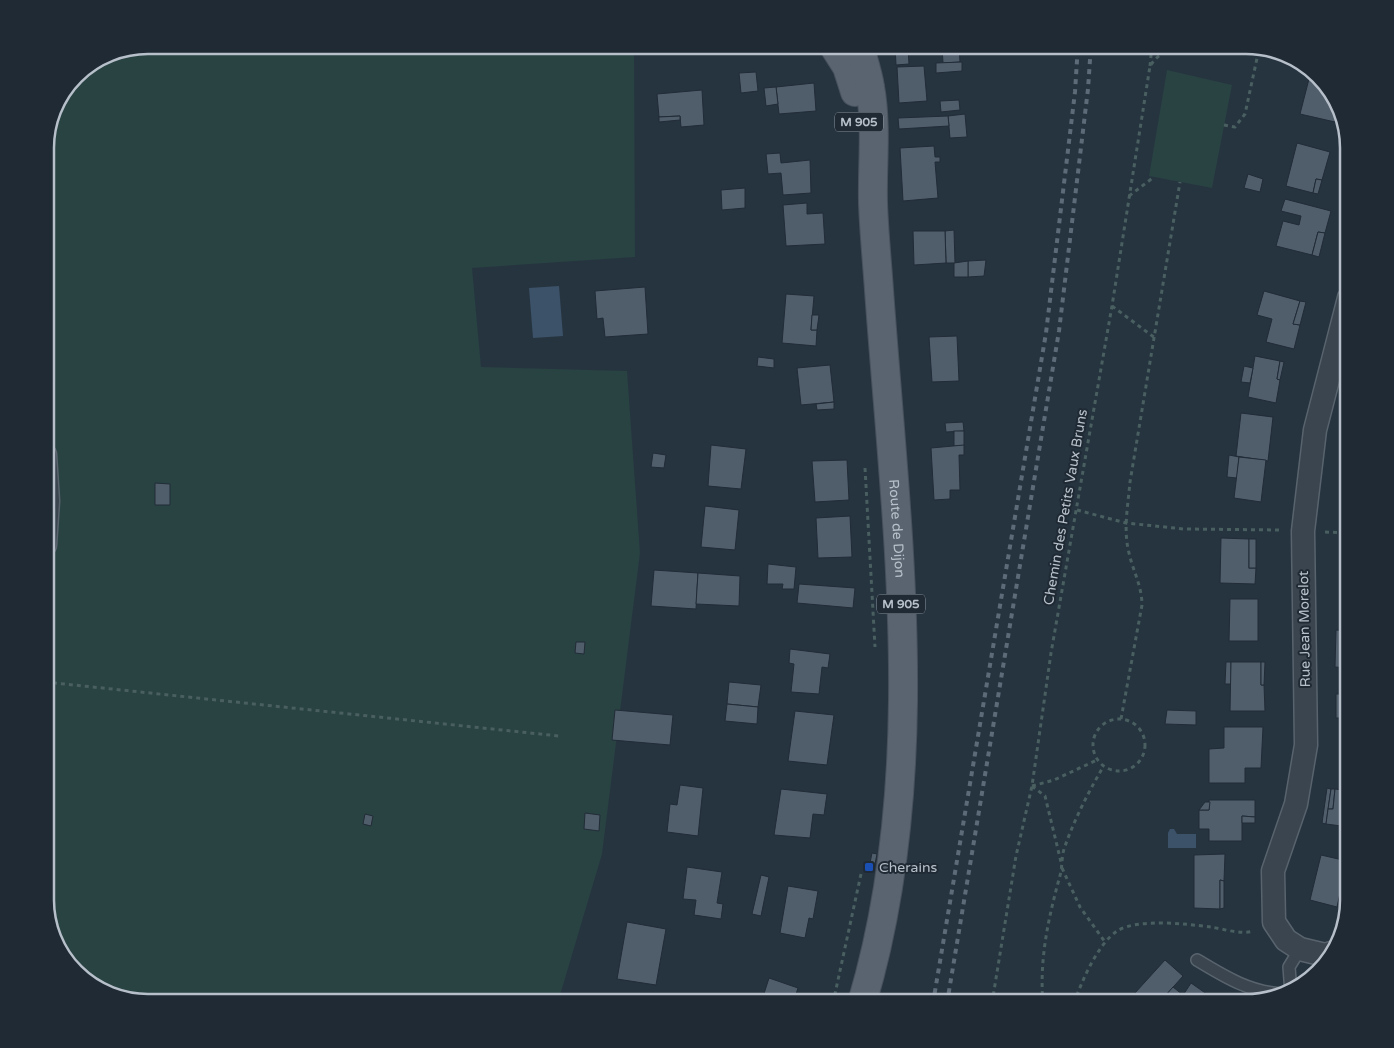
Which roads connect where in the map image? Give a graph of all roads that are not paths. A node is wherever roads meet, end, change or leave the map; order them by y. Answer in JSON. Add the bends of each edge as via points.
{"nodes":[{"id":1,"x":839,"y":54,"type":"edge"},
{"id":2,"x":861,"y":54,"type":"edge"},
{"id":3,"x":873,"y":202,"type":"junction"},
{"id":4,"x":1340,"y":333,"type":"edge"},
{"id":5,"x":1300,"y":949,"type":"junction"},
{"id":6,"x":1323,"y":954,"type":"edge"},
{"id":7,"x":1197,"y":960,"type":"dead end"},
{"id":8,"x":1290,"y":983,"type":"edge"},
{"id":9,"x":1263,"y":992,"type":"edge"},
{"id":10,"x":864,"y":994,"type":"edge"}],
"edges":[{"from":1,"to":3,"type":"main road","name":"Route de Dijon","number":"M 905","via":[[854,90]]},
{"from":2,"to":3,"type":"main road","name":"Route de Dijon","number":"M 905","via":[[873,115]]},
{"from":3,"to":10,"type":"main road","name":"Route de Dijon","number":"M 905","via":[[901,592],[904,709],[901,775],[892,849],[882,917]]},
{"from":4,"to":5,"type":"street","name":"Rue Jean Morelot","via":[[1315,430],[1303,531],[1306,745],[1296,804],[1273,871],[1274,922],[1286,940]]},
{"from":5,"to":6,"type":"street"},
{"from":5,"to":8,"type":"lane","via":[[1289,968]]},
{"from":7,"to":9,"type":"lane","via":[[1234,982]]}]}
